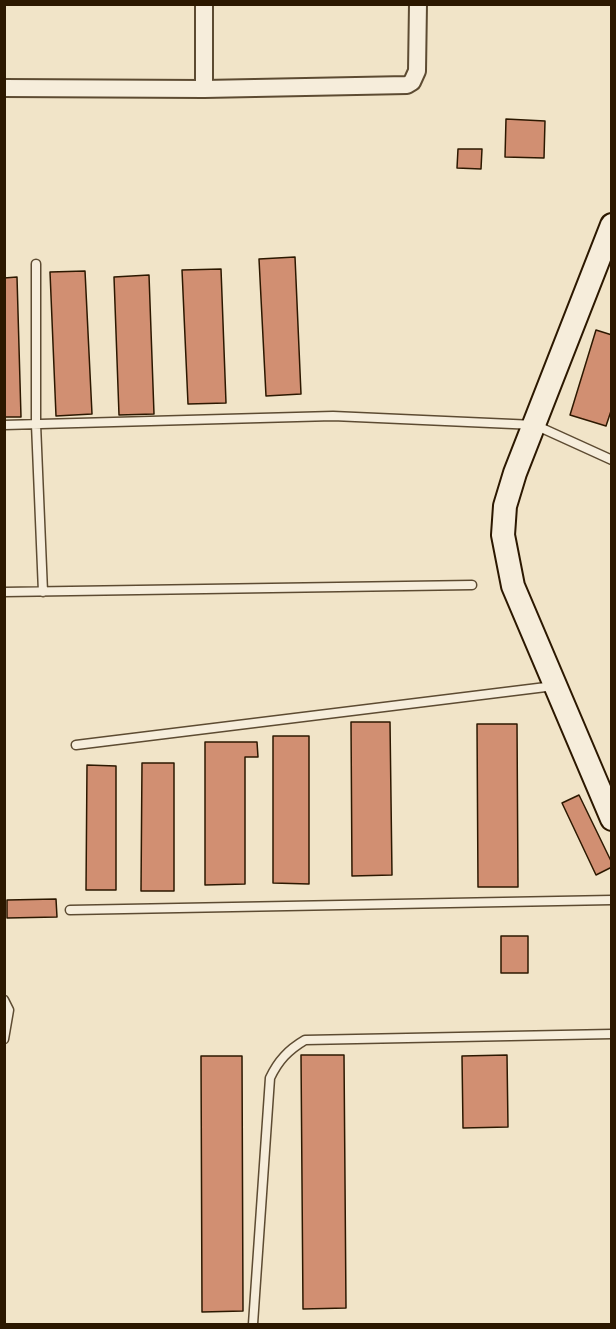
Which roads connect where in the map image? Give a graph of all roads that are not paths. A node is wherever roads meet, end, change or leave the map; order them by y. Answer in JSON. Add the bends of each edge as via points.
{"nodes":[{"id":1,"x":204,"y":4,"type":"edge"},
{"id":2,"x":418,"y":4,"type":"edge"},
{"id":3,"x":4,"y":88,"type":"edge"},
{"id":4,"x":204,"y":89,"type":"junction"},
{"id":5,"x":612,"y":225,"type":"edge"},
{"id":6,"x":36,"y":264,"type":"dead end"},
{"id":7,"x":36,"y":424,"type":"junction"},
{"id":8,"x":4,"y":425,"type":"edge"},
{"id":9,"x":535,"y":425,"type":"junction"},
{"id":10,"x":612,"y":460,"type":"edge"},
{"id":11,"x":472,"y":585,"type":"dead end"},
{"id":12,"x":4,"y":592,"type":"edge"},
{"id":13,"x":43,"y":592,"type":"junction"},
{"id":14,"x":554,"y":686,"type":"junction"},
{"id":15,"x":76,"y":745,"type":"dead end"},
{"id":16,"x":612,"y":819,"type":"edge"},
{"id":17,"x":612,"y":900,"type":"edge"},
{"id":18,"x":70,"y":910,"type":"dead end"},
{"id":19,"x":4,"y":1000,"type":"edge"},
{"id":20,"x":612,"y":1034,"type":"edge"},
{"id":21,"x":4,"y":1039,"type":"edge"},
{"id":22,"x":253,"y":1324,"type":"edge"}],
"edges":[{"from":1,"to":4,"type":"street"},
{"from":2,"to":4,"type":"street","via":[[417,71],[406,85]]},
{"from":3,"to":4,"type":"street"},
{"from":5,"to":9,"type":"main road"},
{"from":6,"to":7,"type":"lane"},
{"from":7,"to":8,"type":"lane"},
{"from":7,"to":9,"type":"lane","via":[[333,416]]},
{"from":7,"to":13,"type":"lane"},
{"from":9,"to":10,"type":"lane"},
{"from":9,"to":14,"type":"main road","via":[[505,506],[503,535],[513,586]]},
{"from":11,"to":13,"type":"lane"},
{"from":12,"to":13,"type":"lane"},
{"from":14,"to":15,"type":"lane"},
{"from":14,"to":16,"type":"main road"},
{"from":17,"to":18,"type":"lane"},
{"from":19,"to":21,"type":"lane","via":[[9,1010]]},
{"from":20,"to":22,"type":"lane","via":[[304,1040],[293,1047],[270,1078]]}]}
